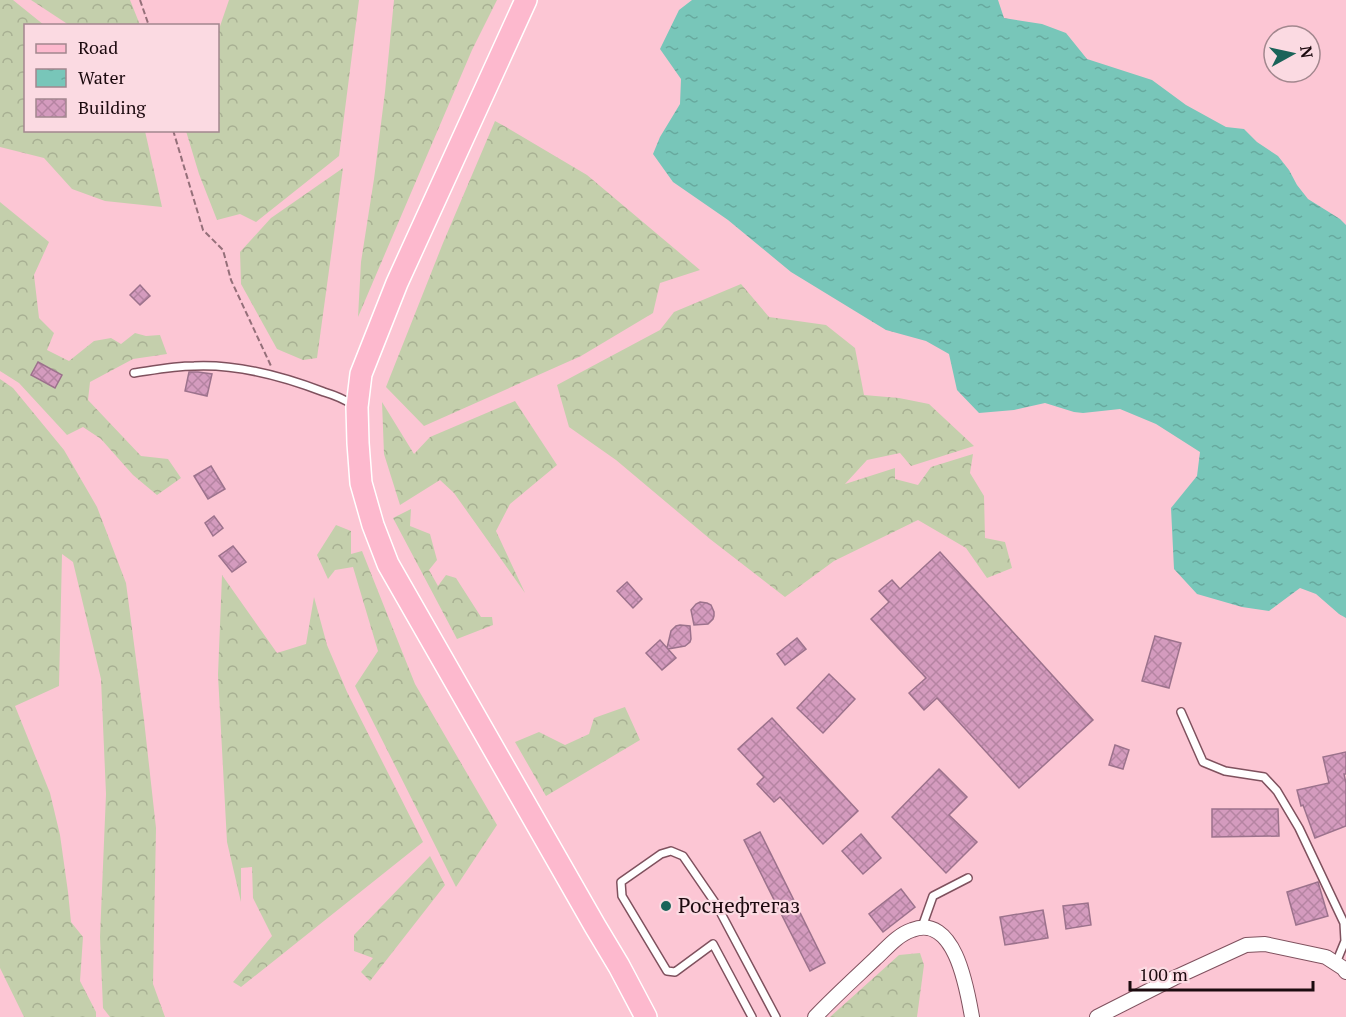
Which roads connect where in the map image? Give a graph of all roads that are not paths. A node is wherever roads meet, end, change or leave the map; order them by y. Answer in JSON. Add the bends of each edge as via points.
{"nodes":[{"id":1,"x":526,"y":0,"type":"edge"},
{"id":2,"x":134,"y":373,"type":"dead end"},
{"id":3,"x":357,"y":407,"type":"junction"},
{"id":4,"x":1181,"y":712,"type":"dead end"},
{"id":5,"x":968,"y":878,"type":"dead end"},
{"id":6,"x":922,"y":927,"type":"junction"},
{"id":7,"x":1341,"y":968,"type":"edge"},
{"id":8,"x":646,"y":1017,"type":"edge"},
{"id":9,"x":752,"y":1017,"type":"edge"},
{"id":10,"x":776,"y":1017,"type":"edge"},
{"id":11,"x":815,"y":1017,"type":"edge"},
{"id":12,"x":972,"y":1017,"type":"edge"},
{"id":13,"x":1096,"y":1017,"type":"edge"}],
"edges":[{"from":1,"to":3,"type":"main road","via":[[397,283],[361,374]]},
{"from":2,"to":3,"type":"lane","via":[[195,365],[234,368],[309,386]]},
{"from":3,"to":8,"type":"main road","via":[[361,483],[388,564]]},
{"from":4,"to":7,"type":"lane","via":[[1203,762],[1225,771],[1264,777],[1277,791],[1344,923]]},
{"from":5,"to":6,"type":"lane","via":[[933,896]]},
{"from":6,"to":11,"type":"street","via":[[898,938]]},
{"from":6,"to":12,"type":"street","via":[[933,929],[946,939],[957,955]]},
{"from":7,"to":13,"type":"street","via":[[1326,957],[1264,944],[1246,945]]},
{"from":9,"to":10,"type":"lane","via":[[713,944],[675,972],[667,971],[622,896],[621,882],[661,854],[671,851],[683,856],[716,904]]}]}
